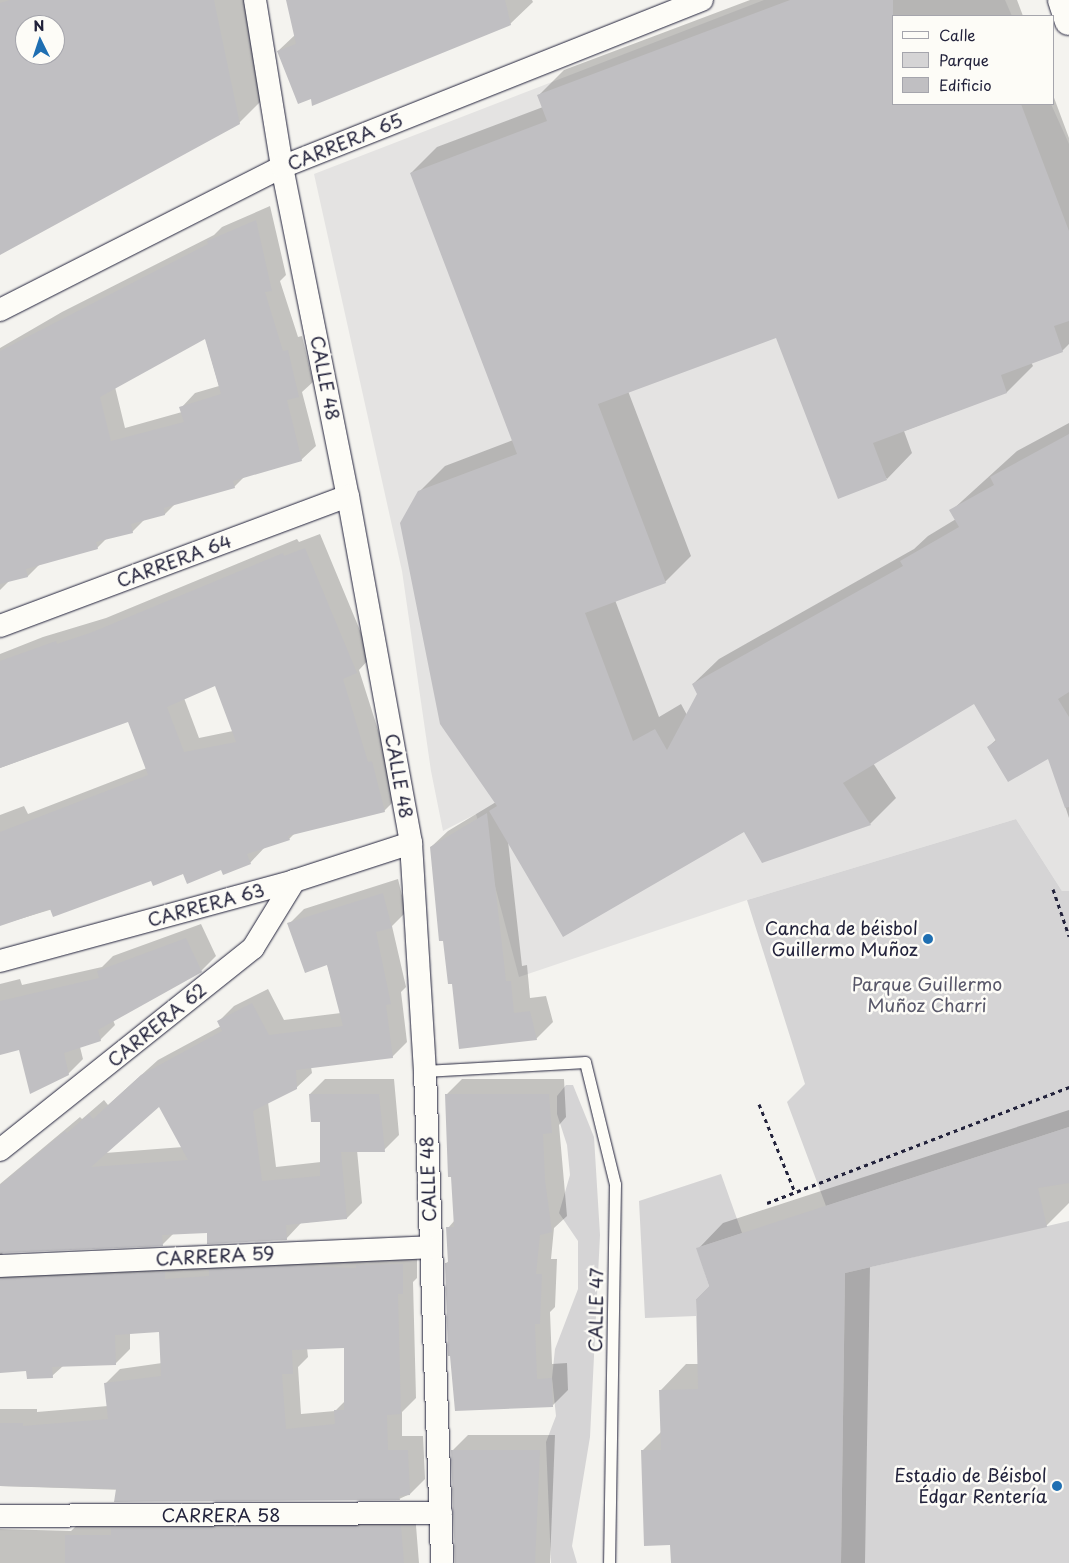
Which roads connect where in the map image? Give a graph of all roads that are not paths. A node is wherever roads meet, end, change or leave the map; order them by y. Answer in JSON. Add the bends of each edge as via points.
{"nodes":[{"id":1,"x":255,"y":0,"type":"edge"},
{"id":2,"x":702,"y":0,"type":"edge"},
{"id":3,"x":1062,"y":0,"type":"edge"},
{"id":4,"x":1069,"y":21,"type":"edge"},
{"id":5,"x":282,"y":167,"type":"junction"},
{"id":6,"x":0,"y":310,"type":"edge"},
{"id":7,"x":348,"y":496,"type":"junction"},
{"id":8,"x":0,"y":626,"type":"edge"},
{"id":9,"x":410,"y":843,"type":"junction"},
{"id":10,"x":294,"y":881,"type":"junction"},
{"id":11,"x":0,"y":961,"type":"edge"},
{"id":12,"x":425,"y":1071,"type":"junction"},
{"id":13,"x":0,"y":1150,"type":"edge"},
{"id":14,"x":430,"y":1247,"type":"junction"},
{"id":15,"x":0,"y":1266,"type":"edge"},
{"id":16,"x":441,"y":1513,"type":"junction"},
{"id":17,"x":0,"y":1516,"type":"edge"},
{"id":18,"x":442,"y":1563,"type":"edge"},
{"id":19,"x":609,"y":1563,"type":"edge"}],
"edges":[{"from":1,"to":5,"type":"street","name":"CALLE 48"},
{"from":2,"to":5,"type":"street","name":"CARRERA 65"},
{"from":3,"to":4,"type":"highway"},
{"from":5,"to":6,"type":"street","name":"CARRERA 65"},
{"from":5,"to":7,"type":"street","name":"CALLE 48"},
{"from":7,"to":8,"type":"street","name":"CARRERA 64"},
{"from":7,"to":9,"type":"street","name":"CALLE 48"},
{"from":9,"to":10,"type":"street","name":"CARRERA 63"},
{"from":9,"to":12,"type":"street","name":"CALLE 48"},
{"from":10,"to":11,"type":"street","name":"CARRERA 63"},
{"from":10,"to":13,"type":"street","name":"CARRERA 62","via":[[253,948]]},
{"from":12,"to":14,"type":"street","name":"CALLE 48"},
{"from":12,"to":19,"type":"lane","name":"CALLE 47","via":[[585,1062],[616,1184]]},
{"from":14,"to":15,"type":"street","name":"CARRERA 59"},
{"from":14,"to":16,"type":"street","name":"CALLE 48"},
{"from":16,"to":17,"type":"street","name":"CARRERA 58"},
{"from":16,"to":18,"type":"street","name":"CALLE 48"}]}
